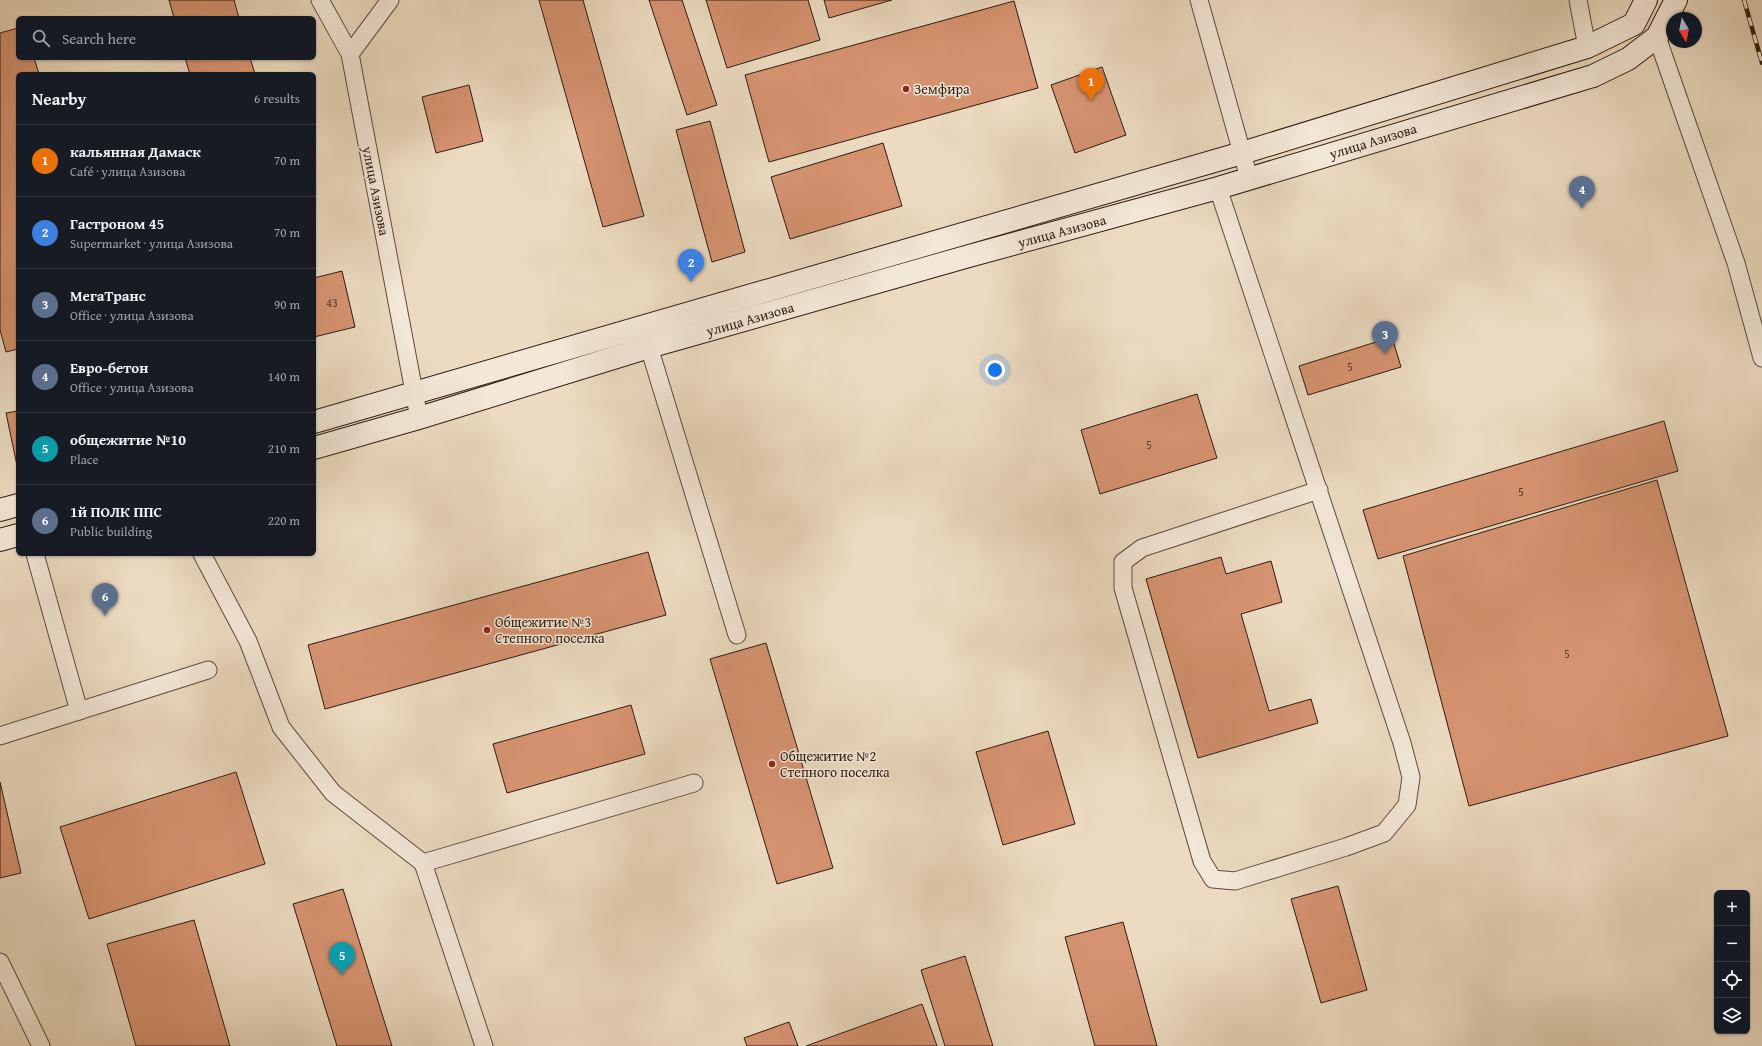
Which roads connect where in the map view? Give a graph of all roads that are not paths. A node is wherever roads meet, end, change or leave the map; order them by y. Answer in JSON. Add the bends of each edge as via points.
{"nodes":[{"id":1,"x":320,"y":0,"type":"edge"},
{"id":2,"x":390,"y":0,"type":"edge"},
{"id":3,"x":1199,"y":0,"type":"edge"},
{"id":4,"x":1578,"y":0,"type":"edge"},
{"id":5,"x":1646,"y":0,"type":"edge"},
{"id":6,"x":1676,"y":0,"type":"edge"},
{"id":7,"x":1657,"y":37,"type":"junction"},
{"id":8,"x":1587,"y":47,"type":"junction"},
{"id":9,"x":350,"y":54,"type":"junction"},
{"id":10,"x":1242,"y":153,"type":"junction"},
{"id":11,"x":1249,"y":178,"type":"junction"},
{"id":12,"x":1218,"y":188,"type":"junction"},
{"id":13,"x":649,"y":347,"type":"junction"},
{"id":14,"x":1762,"y":358,"type":"edge"},
{"id":15,"x":415,"y":394,"type":"junction"},
{"id":16,"x":419,"y":418,"type":"junction"},
{"id":17,"x":316,"y":421,"type":"edge"},
{"id":18,"x":316,"y":447,"type":"edge"},
{"id":19,"x":1319,"y":490,"type":"junction"},
{"id":20,"x":16,"y":506,"type":"edge"},
{"id":21,"x":0,"y":510,"type":"edge"},
{"id":22,"x":16,"y":536,"type":"edge"},
{"id":23,"x":0,"y":540,"type":"edge"},
{"id":24,"x":36,"y":556,"type":"edge"},
{"id":25,"x":203,"y":556,"type":"edge"},
{"id":26,"x":737,"y":635,"type":"dead end"},
{"id":27,"x":208,"y":670,"type":"dead end"},
{"id":28,"x":79,"y":711,"type":"junction"},
{"id":29,"x":0,"y":736,"type":"edge"},
{"id":30,"x":694,"y":784,"type":"dead end"},
{"id":31,"x":424,"y":863,"type":"junction"},
{"id":32,"x":0,"y":962,"type":"edge"},
{"id":33,"x":41,"y":1046,"type":"edge"},
{"id":34,"x":484,"y":1046,"type":"edge"}],
"edges":[{"from":1,"to":9,"type":"lane","name":"улица Азизова"},
{"from":2,"to":9,"type":"lane"},
{"from":3,"to":10,"type":"lane"},
{"from":4,"to":8,"type":"lane"},
{"from":5,"to":8,"type":"main road","name":"улица Азизова","via":[[1634,24]]},
{"from":6,"to":7,"type":"main road","name":"улица Азизова"},
{"from":7,"to":11,"type":"main road","name":"улица Азизова","via":[[1628,59],[1593,76]]},
{"from":7,"to":14,"type":"lane","via":[[1736,263]]},
{"from":8,"to":10,"type":"main road","name":"улица Азизова"},
{"from":9,"to":15,"type":"lane","name":"улица Азизова"},
{"from":10,"to":11,"type":"lane"},
{"from":10,"to":15,"type":"main road","name":"улица Азизова"},
{"from":11,"to":12,"type":"main road","name":"улица Азизова"},
{"from":12,"to":13,"type":"main road","name":"улица Азизова"},
{"from":12,"to":19,"type":"lane"},
{"from":13,"to":16,"type":"main road","name":"улица Азизова"},
{"from":13,"to":26,"type":"lane"},
{"from":15,"to":16,"type":"lane","name":"улица Азизова"},
{"from":15,"to":17,"type":"main road","name":"улица Азизова"},
{"from":16,"to":18,"type":"main road","name":"улица Азизова"},
{"from":19,"to":19,"type":"lane","via":[[1402,742],[1411,777],[1407,804],[1384,833],[1235,881],[1213,879],[1202,861],[1122,588],[1123,562],[1142,548]]},
{"from":20,"to":21,"type":"main road"},
{"from":22,"to":23,"type":"main road"},
{"from":24,"to":28,"type":"lane"},
{"from":25,"to":31,"type":"lane","via":[[248,641],[281,727],[333,793]]},
{"from":27,"to":28,"type":"lane"},
{"from":28,"to":29,"type":"lane"},
{"from":30,"to":31,"type":"lane"},
{"from":31,"to":34,"type":"lane"},
{"from":32,"to":33,"type":"lane"}]}
